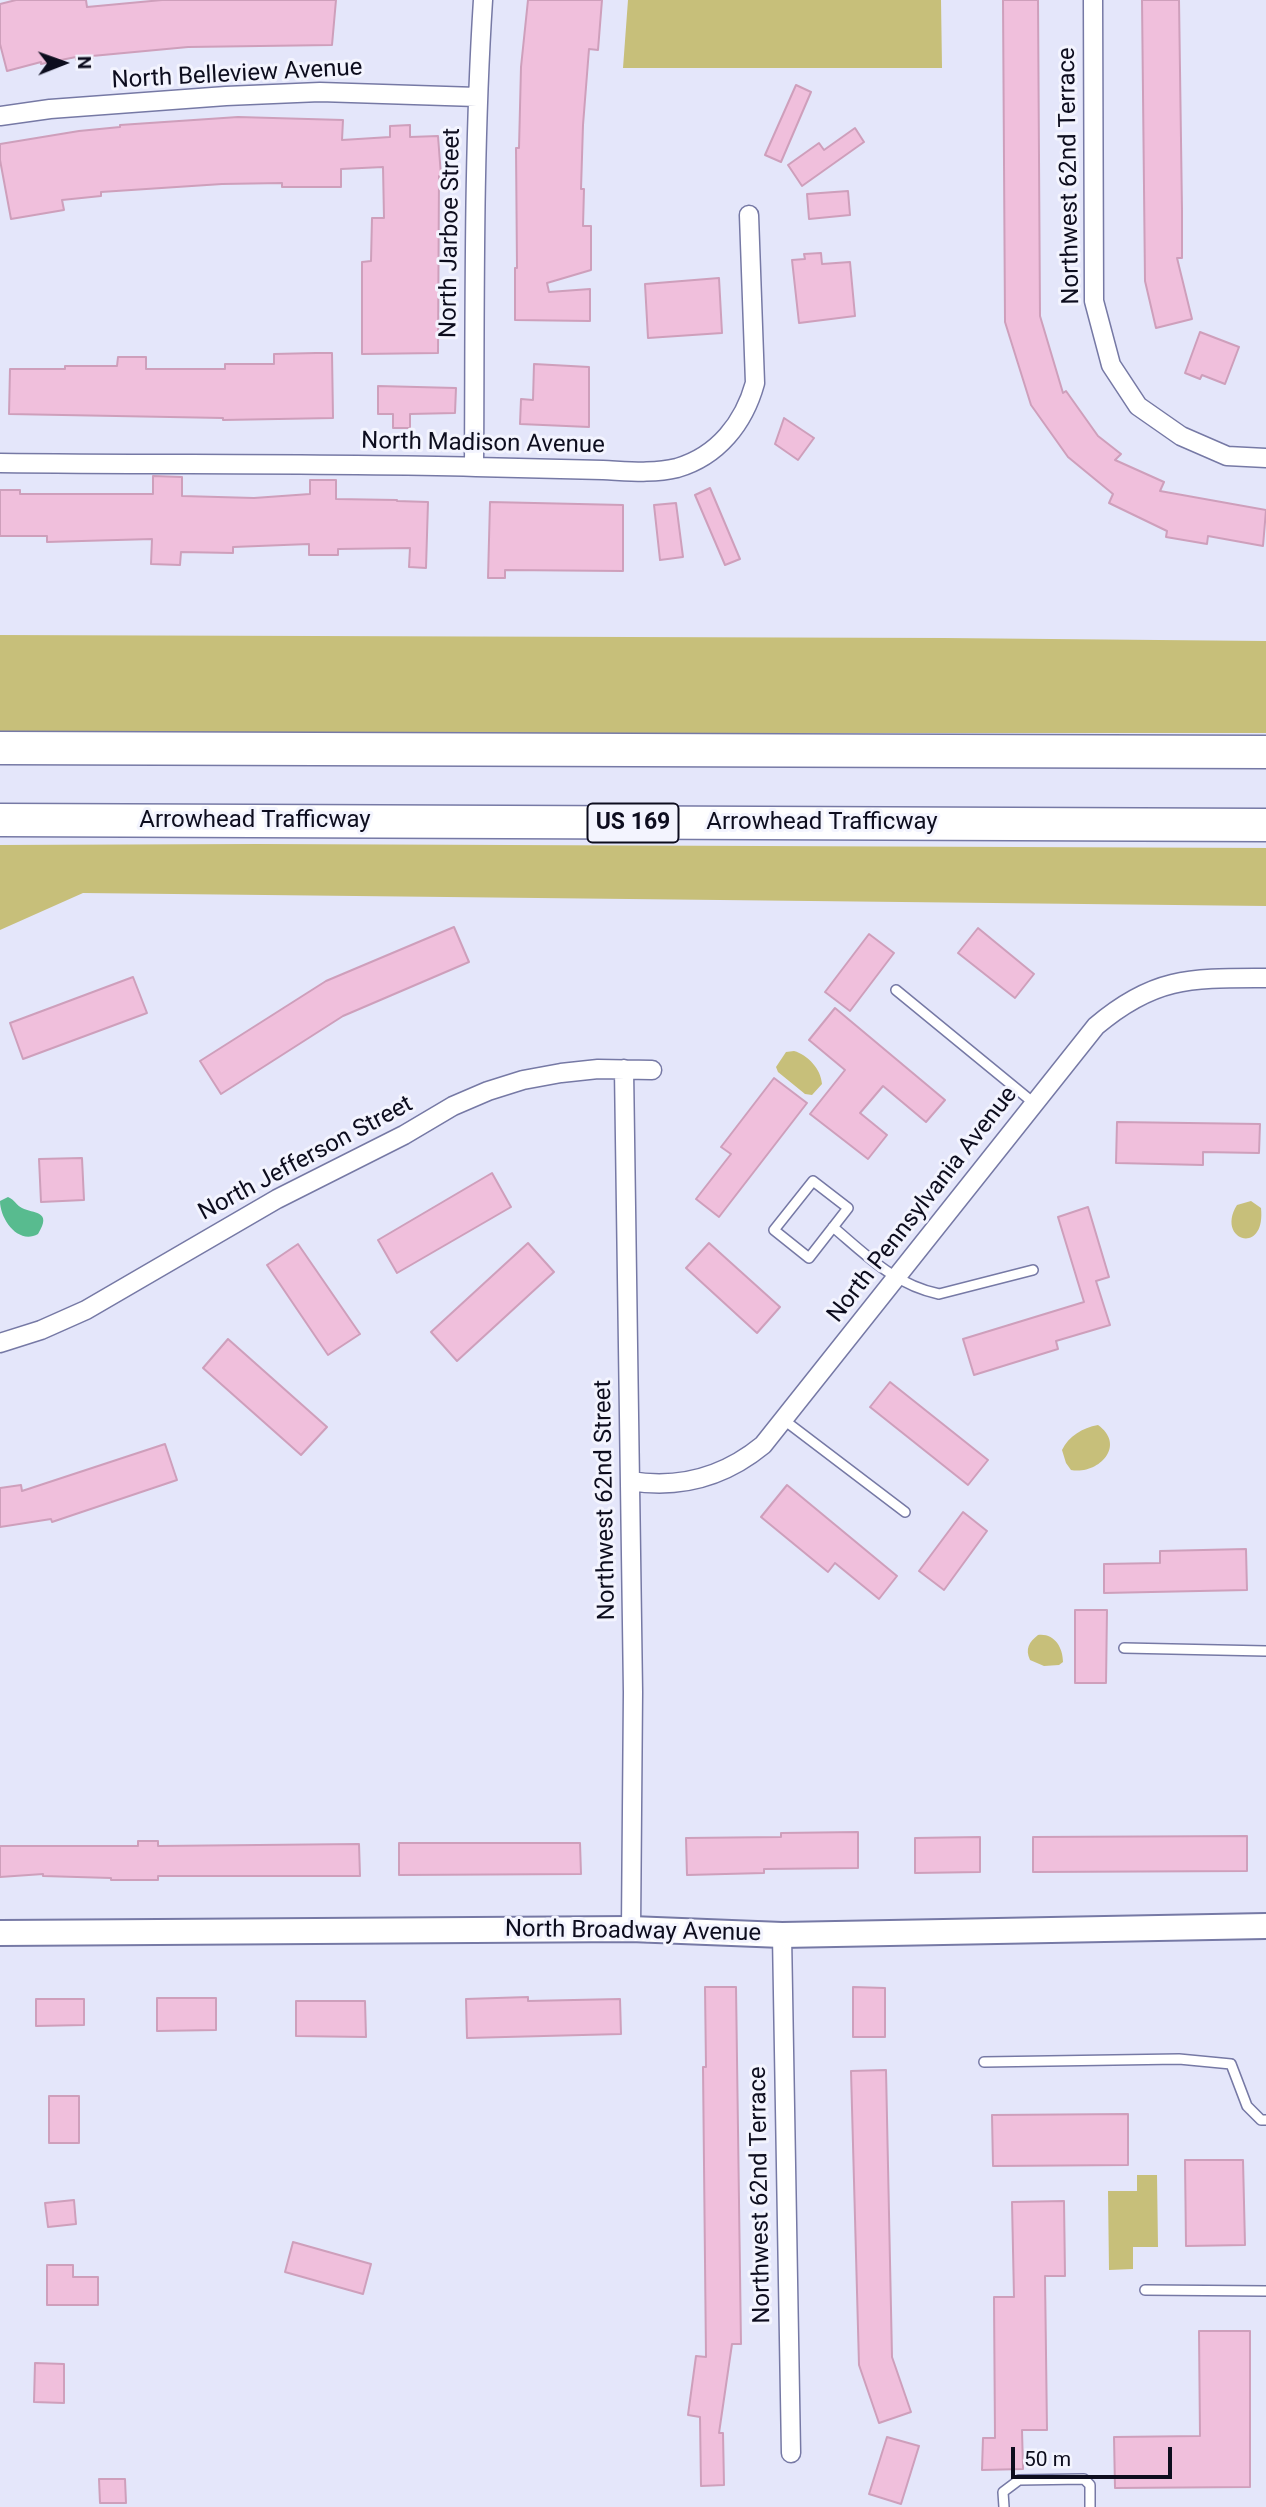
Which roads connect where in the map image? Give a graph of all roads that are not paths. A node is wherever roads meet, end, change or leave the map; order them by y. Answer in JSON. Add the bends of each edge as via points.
{"nodes":[{"id":1,"x":483,"y":0,"type":"edge"},
{"id":2,"x":1093,"y":0,"type":"edge"},
{"id":3,"x":477,"y":97,"type":"junction"},
{"id":4,"x":0,"y":116,"type":"edge"},
{"id":5,"x":749,"y":215,"type":"dead end"},
{"id":6,"x":1266,"y":458,"type":"edge"},
{"id":7,"x":0,"y":463,"type":"edge"},
{"id":8,"x":474,"y":467,"type":"junction"},
{"id":9,"x":0,"y":748,"type":"edge"},
{"id":10,"x":1266,"y":752,"type":"edge"},
{"id":11,"x":0,"y":820,"type":"edge"},
{"id":12,"x":1266,"y":825,"type":"edge"},
{"id":13,"x":1266,"y":978,"type":"edge"},
{"id":14,"x":896,"y":990,"type":"dead end"},
{"id":15,"x":624,"y":1069,"type":"junction"},
{"id":16,"x":652,"y":1070,"type":"dead end"},
{"id":17,"x":1035,"y":1104,"type":"junction"},
{"id":18,"x":833,"y":1227,"type":"junction"},
{"id":19,"x":1033,"y":1270,"type":"dead end"},
{"id":20,"x":896,"y":1279,"type":"junction"},
{"id":21,"x":0,"y":1343,"type":"edge"},
{"id":22,"x":784,"y":1420,"type":"junction"},
{"id":23,"x":630,"y":1481,"type":"junction"},
{"id":24,"x":905,"y":1512,"type":"dead end"},
{"id":25,"x":1124,"y":1648,"type":"dead end"},
{"id":26,"x":1266,"y":1651,"type":"edge"},
{"id":27,"x":1266,"y":1926,"type":"edge"},
{"id":28,"x":631,"y":1929,"type":"junction"},
{"id":29,"x":0,"y":1933,"type":"edge"},
{"id":30,"x":782,"y":1935,"type":"junction"},
{"id":31,"x":984,"y":2062,"type":"dead end"},
{"id":32,"x":1266,"y":2120,"type":"edge"},
{"id":33,"x":1145,"y":2290,"type":"dead end"},
{"id":34,"x":1266,"y":2291,"type":"edge"},
{"id":35,"x":791,"y":2453,"type":"dead end"},
{"id":36,"x":1004,"y":2507,"type":"edge"},
{"id":37,"x":1090,"y":2507,"type":"edge"}],
"edges":[{"from":1,"to":3,"type":"street","name":"North Jarboe Street"},
{"from":2,"to":6,"type":"street","name":"Northwest 62nd Terrace","via":[[1094,302],[1111,365],[1138,406],[1181,436],[1227,456]]},
{"from":3,"to":4,"type":"street","name":"North Belleview Avenue","via":[[330,92],[226,96]]},
{"from":3,"to":8,"type":"street","name":"North Jarboe Street"},
{"from":5,"to":8,"type":"street","name":"North Madison Avenue","via":[[755,383],[737,425],[717,447],[691,463],[662,471]]},
{"from":7,"to":8,"type":"street","name":"North Madison Avenue"},
{"from":9,"to":10,"type":"highway"},
{"from":11,"to":12,"type":"highway","name":"Arrowhead Trafficway","number":"US 169"},
{"from":13,"to":17,"type":"street","name":"North Pennsylvania Avenue","via":[[1199,978],[1143,993],[1096,1026]]},
{"from":14,"to":17,"type":"lane"},
{"from":15,"to":16,"type":"street","name":"North Jefferson Street"},
{"from":15,"to":21,"type":"street","name":"North Jefferson Street","via":[[561,1073],[476,1096],[277,1199],[86,1310]]},
{"from":15,"to":23,"type":"street","name":"Northwest 62nd Street"},
{"from":17,"to":20,"type":"street","name":"North Pennsylvania Avenue"},
{"from":18,"to":18,"type":"lane","via":[[809,1258],[774,1230],[813,1181],[848,1208]]},
{"from":18,"to":20,"type":"lane"},
{"from":19,"to":20,"type":"lane","via":[[939,1294]]},
{"from":20,"to":22,"type":"street","name":"North Pennsylvania Avenue"},
{"from":22,"to":23,"type":"street","name":"North Pennsylvania Avenue","via":[[763,1445],[723,1471],[677,1483]]},
{"from":22,"to":24,"type":"lane"},
{"from":23,"to":28,"type":"street","name":"Northwest 62nd Street"},
{"from":25,"to":26,"type":"lane"},
{"from":27,"to":30,"type":"street","name":"North Broadway Avenue"},
{"from":28,"to":29,"type":"street","name":"North Broadway Avenue"},
{"from":28,"to":30,"type":"street","name":"North Broadway Avenue"},
{"from":30,"to":35,"type":"street","name":"Northwest 62nd Terrace"},
{"from":31,"to":32,"type":"lane","via":[[1179,2059],[1231,2064],[1247,2106]]},
{"from":33,"to":34,"type":"lane"},
{"from":36,"to":37,"type":"lane","via":[[1003,2492],[1019,2480],[1084,2479],[1090,2485]]}]}
